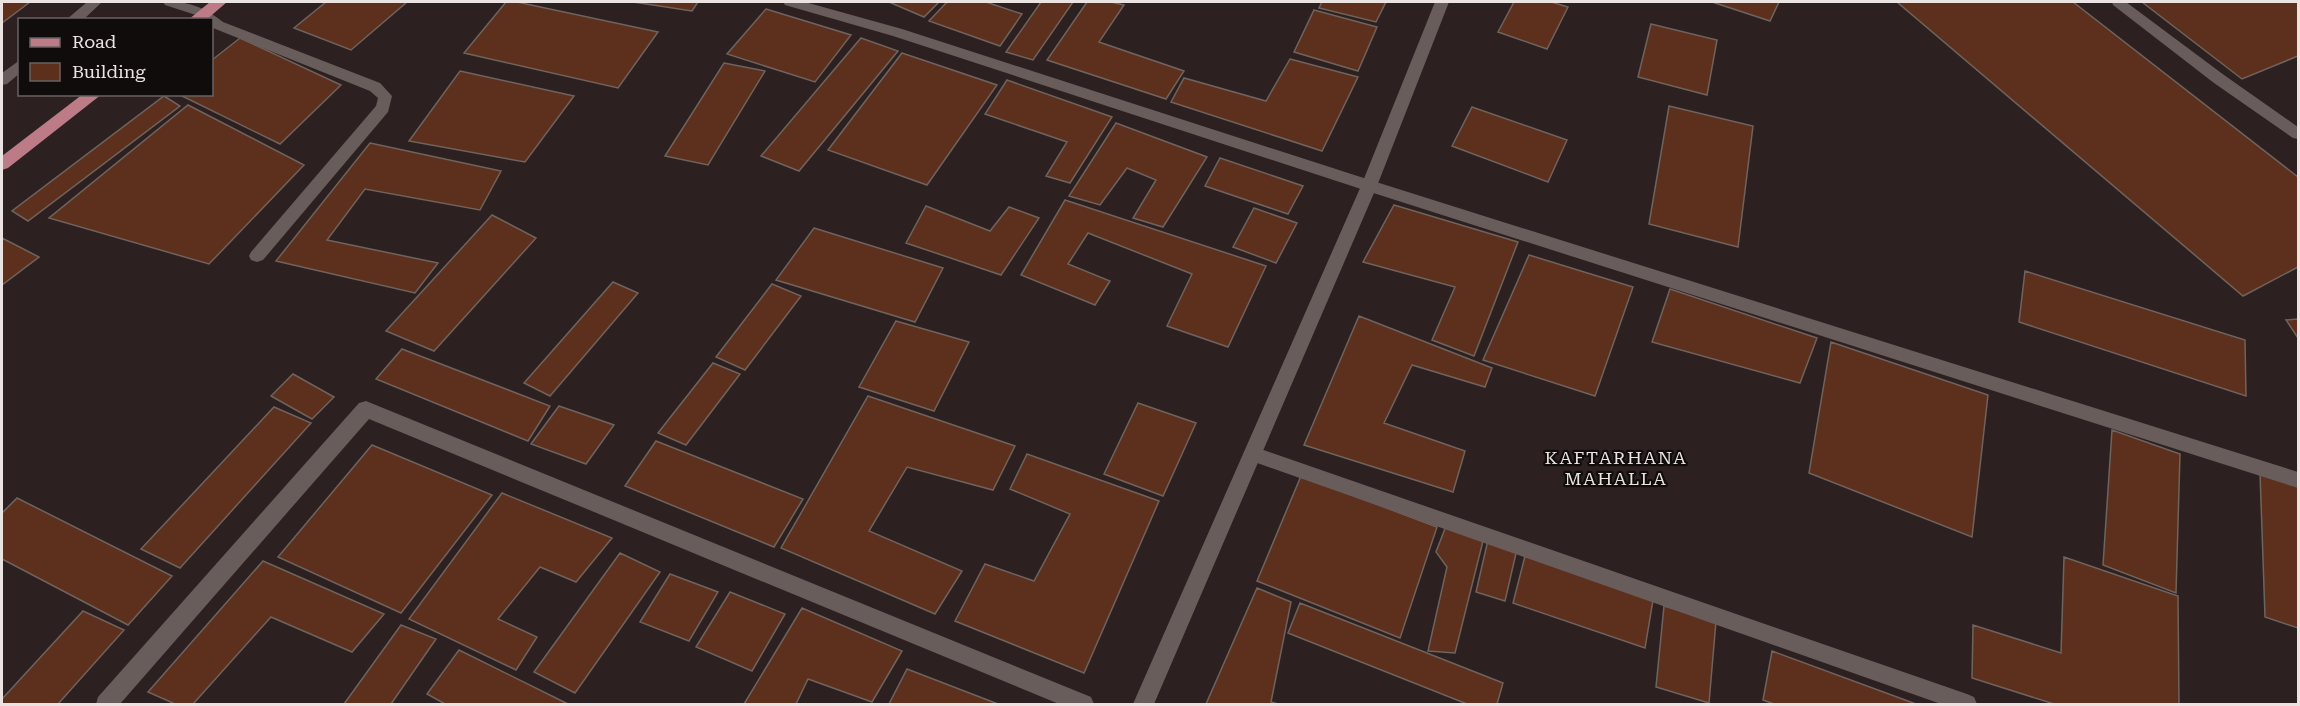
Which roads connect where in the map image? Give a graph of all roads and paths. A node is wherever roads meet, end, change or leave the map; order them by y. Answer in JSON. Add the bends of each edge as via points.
{"nodes":[{"id":1,"x":95,"y":2,"type":"edge"},
{"id":2,"x":170,"y":2,"type":"edge"},
{"id":3,"x":220,"y":2,"type":"edge"},
{"id":4,"x":790,"y":2,"type":"edge"},
{"id":5,"x":1442,"y":2,"type":"edge"},
{"id":6,"x":2118,"y":2,"type":"edge"},
{"id":7,"x":76,"y":18,"type":"edge"},
{"id":8,"x":206,"y":18,"type":"edge"},
{"id":9,"x":213,"y":22,"type":"edge"},
{"id":10,"x":18,"y":67,"type":"edge"},
{"id":11,"x":2,"y":80,"type":"edge"},
{"id":12,"x":91,"y":96,"type":"edge"},
{"id":13,"x":2298,"y":134,"type":"edge"},
{"id":14,"x":4,"y":158,"type":"edge"},
{"id":15,"x":1369,"y":186,"type":"junction"},
{"id":16,"x":257,"y":256,"type":"dead end"},
{"id":17,"x":1252,"y":454,"type":"junction"},
{"id":18,"x":2298,"y":480,"type":"edge"},
{"id":19,"x":106,"y":705,"type":"edge"},
{"id":20,"x":1083,"y":705,"type":"edge"},
{"id":21,"x":1143,"y":705,"type":"edge"},
{"id":22,"x":1967,"y":705,"type":"edge"}],
"edges":[{"from":1,"to":7,"type":"lane"},
{"from":2,"to":8,"type":"lane"},
{"from":3,"to":8,"type":"main road"},
{"from":4,"to":15,"type":"lane","via":[[897,32]]},
{"from":5,"to":15,"type":"street"},
{"from":6,"to":13,"type":"lane"},
{"from":9,"to":16,"type":"lane","via":[[375,87],[385,96],[383,108]]},
{"from":10,"to":11,"type":"lane"},
{"from":12,"to":14,"type":"main road"},
{"from":15,"to":17,"type":"street"},
{"from":15,"to":18,"type":"lane"},
{"from":17,"to":21,"type":"street"},
{"from":17,"to":22,"type":"lane"},
{"from":19,"to":20,"type":"street","via":[[366,409]]}]}
